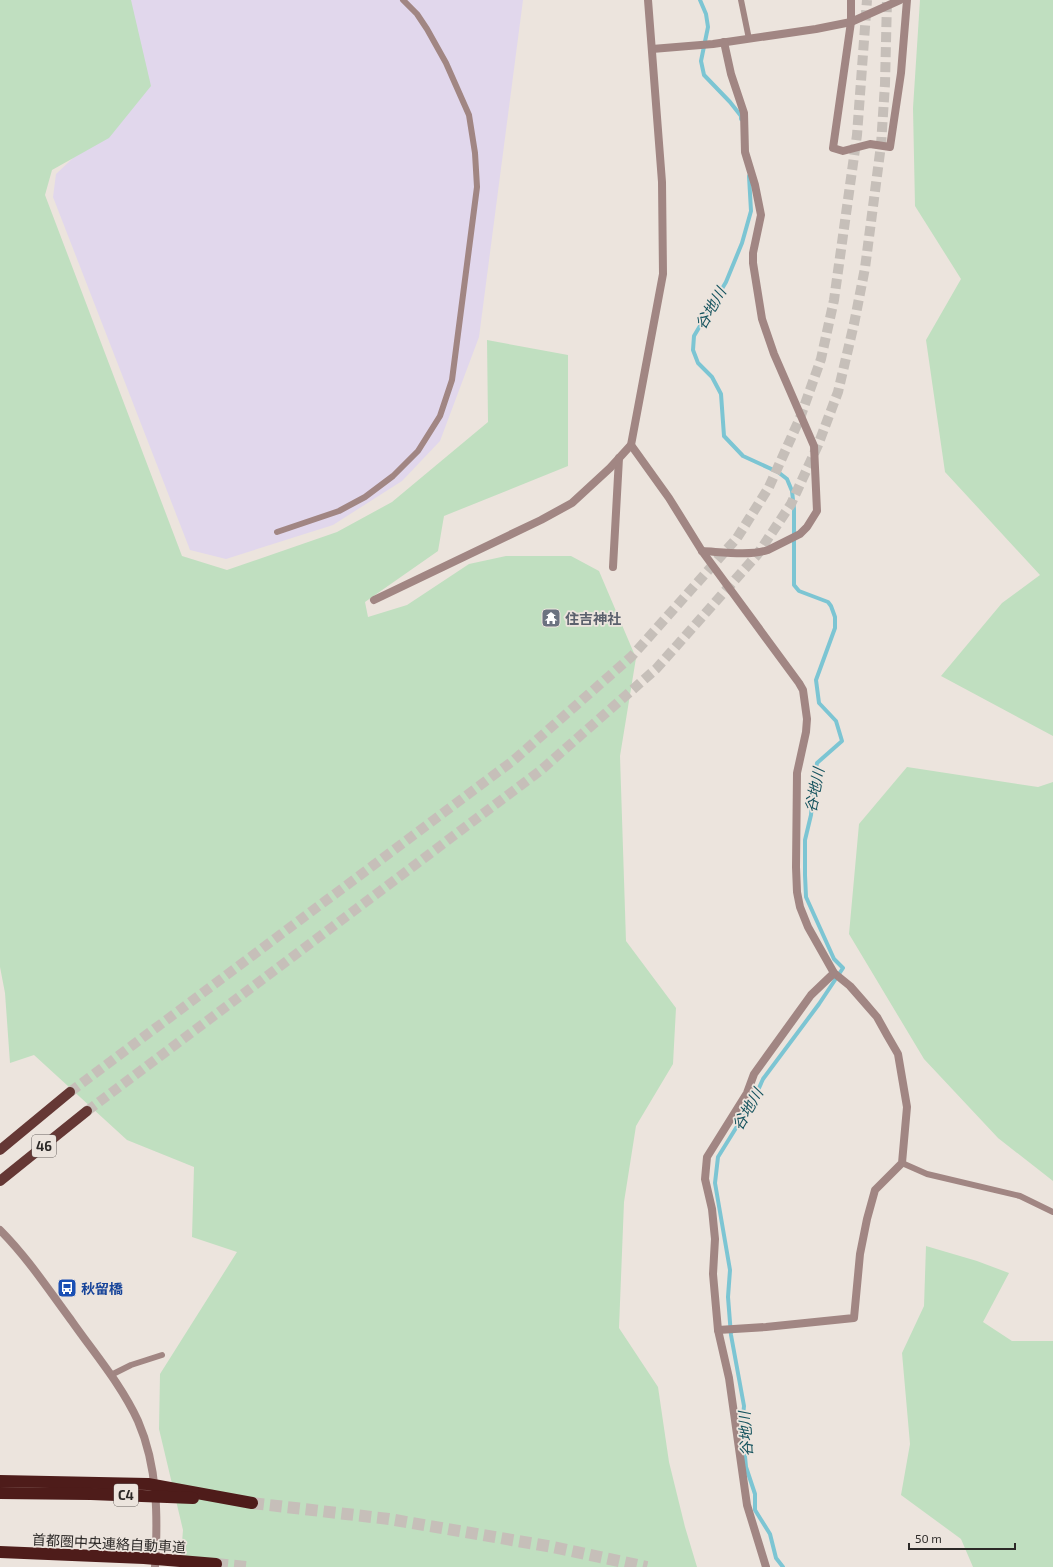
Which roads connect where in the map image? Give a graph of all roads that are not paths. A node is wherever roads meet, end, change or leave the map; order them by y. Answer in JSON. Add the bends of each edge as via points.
{"nodes":[{"id":1,"x":403,"y":0,"type":"edge"},
{"id":2,"x":648,"y":0,"type":"edge"},
{"id":3,"x":741,"y":0,"type":"edge"},
{"id":4,"x":851,"y":0,"type":"edge"},
{"id":5,"x":900,"y":0,"type":"edge"},
{"id":6,"x":907,"y":0,"type":"edge"},
{"id":7,"x":851,"y":22,"type":"junction"},
{"id":8,"x":749,"y":39,"type":"junction"},
{"id":9,"x":724,"y":42,"type":"junction"},
{"id":10,"x":652,"y":49,"type":"junction"},
{"id":11,"x":631,"y":445,"type":"junction"},
{"id":12,"x":619,"y":458,"type":"junction"},
{"id":13,"x":277,"y":532,"type":"dead end"},
{"id":14,"x":702,"y":551,"type":"junction"},
{"id":15,"x":613,"y":567,"type":"dead end"},
{"id":16,"x":374,"y":600,"type":"dead end"},
{"id":17,"x":834,"y":973,"type":"junction"},
{"id":18,"x":70,"y":1092,"type":"tunnel mouth"},
{"id":19,"x":87,"y":1111,"type":"tunnel mouth"},
{"id":20,"x":0,"y":1150,"type":"edge"},
{"id":21,"x":902,"y":1162,"type":"junction"},
{"id":22,"x":0,"y":1181,"type":"edge"},
{"id":23,"x":1053,"y":1212,"type":"edge"},
{"id":24,"x":0,"y":1230,"type":"edge"},
{"id":25,"x":718,"y":1330,"type":"junction"},
{"id":26,"x":162,"y":1355,"type":"dead end"},
{"id":27,"x":111,"y":1375,"type":"junction"},
{"id":28,"x":0,"y":1481,"type":"edge"},
{"id":29,"x":0,"y":1492,"type":"edge"},
{"id":30,"x":0,"y":1552,"type":"edge"},
{"id":31,"x":216,"y":1564,"type":"dead end"},
{"id":32,"x":155,"y":1567,"type":"edge"},
{"id":33,"x":766,"y":1567,"type":"edge"}],
"edges":[{"from":1,"to":13,"type":"lane","via":[[417,14],[446,63],[469,115],[475,153],[477,186],[452,380],[437,422],[418,451],[393,476],[365,497],[339,511]]},
{"from":2,"to":10,"type":"street"},
{"from":3,"to":8,"type":"lane"},
{"from":4,"to":7,"type":"street"},
{"from":5,"to":7,"type":"street"},
{"from":6,"to":7,"type":"street","via":[[901,73],[890,146],[870,144],[843,151],[833,148]]},
{"from":7,"to":8,"type":"street"},
{"from":8,"to":9,"type":"street"},
{"from":9,"to":10,"type":"street"},
{"from":9,"to":14,"type":"street","via":[[744,113],[745,152],[761,214],[753,263],[762,319],[774,354],[814,446],[817,511],[807,527],[797,536],[762,552]]},
{"from":10,"to":11,"type":"street","via":[[662,182],[663,274]]},
{"from":11,"to":12,"type":"street"},
{"from":11,"to":14,"type":"street","via":[[669,498]]},
{"from":12,"to":15,"type":"street"},
{"from":12,"to":16,"type":"street","via":[[591,487],[542,520]]},
{"from":14,"to":17,"type":"street","via":[[803,690],[807,719],[797,773],[797,892],[808,927]]},
{"from":17,"to":21,"type":"street","via":[[850,986],[877,1017],[898,1054],[907,1107]]},
{"from":17,"to":25,"type":"street","via":[[811,995],[754,1074],[747,1093],[708,1157],[705,1179],[715,1239],[713,1274]]},
{"from":18,"to":20,"type":"main road","number":"46"},
{"from":19,"to":22,"type":"main road","number":"46"},
{"from":21,"to":23,"type":"lane","via":[[927,1174],[1020,1196]]},
{"from":21,"to":25,"type":"street","via":[[876,1190],[860,1254],[854,1318]]},
{"from":24,"to":27,"type":"street","via":[[27,1259]]},
{"from":25,"to":33,"type":"street","via":[[729,1378],[747,1505]]},
{"from":26,"to":27,"type":"lane","via":[[131,1365]]},
{"from":27,"to":32,"type":"street","via":[[138,1421],[154,1474]]},
{"from":28,"to":29,"type":"highway","number":"C4","via":[[148,1484],[252,1503],[133,1495]]},
{"from":30,"to":31,"type":"highway","name":"首都圏中央連絡自動車道"}]}
